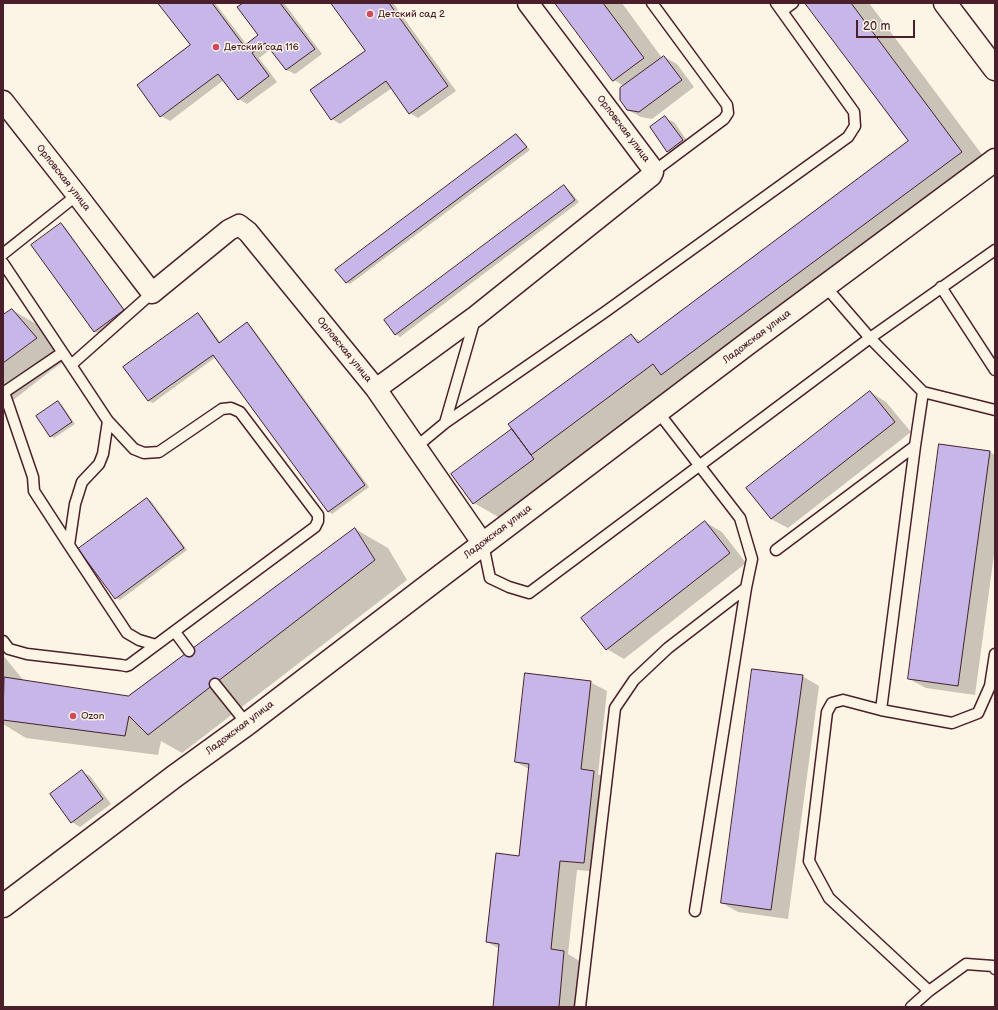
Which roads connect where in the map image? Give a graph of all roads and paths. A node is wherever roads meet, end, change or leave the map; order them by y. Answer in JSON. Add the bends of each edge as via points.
{"nodes":[{"id":1,"x":528,"y":3,"type":"edge"},
{"id":2,"x":652,"y":3,"type":"edge"},
{"id":3,"x":793,"y":3,"type":"edge"},
{"id":4,"x":945,"y":3,"type":"edge"},
{"id":5,"x":779,"y":7,"type":"edge"},
{"id":6,"x":995,"y":69,"type":"edge"},
{"id":7,"x":3,"y":101,"type":"edge"},
{"id":8,"x":995,"y":160,"type":"edge"},
{"id":9,"x":653,"y":172,"type":"junction"},
{"id":10,"x":77,"y":195,"type":"junction"},
{"id":11,"x":995,"y":250,"type":"edge"},
{"id":12,"x":3,"y":254,"type":"edge"},
{"id":13,"x":3,"y":263,"type":"edge"},
{"id":14,"x":825,"y":286,"type":"junction"},
{"id":15,"x":941,"y":287,"type":"junction"},
{"id":16,"x":152,"y":293,"type":"junction"},
{"id":17,"x":476,"y":316,"type":"junction"},
{"id":18,"x":870,"y":338,"type":"junction"},
{"id":19,"x":62,"y":353,"type":"junction"},
{"id":20,"x":71,"y":365,"type":"junction"},
{"id":21,"x":995,"y":370,"type":"edge"},
{"id":22,"x":376,"y":390,"type":"junction"},
{"id":23,"x":3,"y":392,"type":"edge"},
{"id":24,"x":923,"y":392,"type":"junction"},
{"id":25,"x":995,"y":410,"type":"edge"},
{"id":26,"x":658,"y":412,"type":"junction"},
{"id":27,"x":108,"y":421,"type":"junction"},
{"id":28,"x":444,"y":423,"type":"junction"},
{"id":29,"x":915,"y":446,"type":"junction"},
{"id":30,"x":416,"y":447,"type":"junction"},
{"id":31,"x":699,"y":466,"type":"junction"},
{"id":32,"x":69,"y":544,"type":"junction"},
{"id":33,"x":483,"y":544,"type":"junction"},
{"id":34,"x":776,"y":550,"type":"dead end"},
{"id":35,"x":746,"y":588,"type":"junction"},
{"id":36,"x":175,"y":632,"type":"junction"},
{"id":37,"x":3,"y":641,"type":"edge"},
{"id":38,"x":156,"y":645,"type":"junction"},
{"id":39,"x":189,"y":651,"type":"dead end"},
{"id":40,"x":995,"y":654,"type":"edge"},
{"id":41,"x":214,"y":684,"type":"dead end"},
{"id":42,"x":882,"y":710,"type":"junction"},
{"id":43,"x":247,"y":724,"type":"junction"},
{"id":44,"x":3,"y":906,"type":"edge"},
{"id":45,"x":695,"y":911,"type":"dead end"},
{"id":46,"x":995,"y":969,"type":"edge"},
{"id":47,"x":929,"y":991,"type":"junction"},
{"id":48,"x":580,"y":1007,"type":"edge"},
{"id":49,"x":911,"y":1007,"type":"edge"}],
"edges":[{"from":1,"to":9,"type":"street","name":"Орловская улица"},
{"from":2,"to":9,"type":"lane","via":[[727,105],[728,113],[724,120]]},
{"from":3,"to":5,"type":"lane"},
{"from":4,"to":6,"type":"main road"},
{"from":5,"to":28,"type":"lane","via":[[854,112],[855,126],[848,137],[605,312]]},
{"from":7,"to":10,"type":"street","name":"Орловская улица"},
{"from":8,"to":14,"type":"main road","name":"Ладожская улица"},
{"from":9,"to":17,"type":"street","name":"Орловская улица"},
{"from":10,"to":12,"type":"lane"},
{"from":10,"to":16,"type":"street","name":"Орловская улица"},
{"from":11,"to":15,"type":"lane"},
{"from":13,"to":19,"type":"lane"},
{"from":14,"to":18,"type":"lane"},
{"from":14,"to":26,"type":"main road","name":"Ладожская улица"},
{"from":15,"to":18,"type":"lane"},
{"from":15,"to":21,"type":"lane"},
{"from":16,"to":20,"type":"lane"},
{"from":16,"to":22,"type":"street","name":"Орловская улица","via":[[229,230],[239,226],[248,232]]},
{"from":17,"to":22,"type":"street","name":"Орловская улица"},
{"from":17,"to":28,"type":"lane"},
{"from":18,"to":24,"type":"lane"},
{"from":18,"to":31,"type":"lane"},
{"from":19,"to":20,"type":"lane"},
{"from":19,"to":23,"type":"lane"},
{"from":20,"to":27,"type":"lane"},
{"from":22,"to":30,"type":"street"},
{"from":23,"to":32,"type":"lane","via":[[33,477],[34,491]]},
{"from":24,"to":25,"type":"lane"},
{"from":24,"to":29,"type":"lane"},
{"from":26,"to":31,"type":"lane"},
{"from":26,"to":33,"type":"main road","name":"Ладожская улица"},
{"from":27,"to":32,"type":"lane","via":[[103,454],[99,464],[82,482],[75,504]]},
{"from":27,"to":36,"type":"lane","via":[[134,449],[144,453],[159,452],[222,408],[240,412],[318,515],[315,527]]},
{"from":28,"to":30,"type":"lane"},
{"from":29,"to":34,"type":"lane"},
{"from":29,"to":42,"type":"lane"},
{"from":30,"to":33,"type":"street"},
{"from":31,"to":33,"type":"lane","via":[[529,593],[490,578]]},
{"from":31,"to":35,"type":"lane","via":[[740,518],[752,559]]},
{"from":32,"to":38,"type":"lane","via":[[127,633]]},
{"from":33,"to":43,"type":"main road","name":"Ладожская улица"},
{"from":35,"to":45,"type":"lane"},
{"from":35,"to":48,"type":"lane","via":[[668,648],[634,680],[615,708]]},
{"from":36,"to":38,"type":"lane"},
{"from":36,"to":39,"type":"lane"},
{"from":37,"to":38,"type":"lane","via":[[9,649],[27,654],[126,666]]},
{"from":40,"to":42,"type":"lane","via":[[990,686],[978,713],[952,723]]},
{"from":41,"to":43,"type":"lane"},
{"from":42,"to":47,"type":"lane","via":[[843,700],[832,703],[827,712],[809,861],[829,898]]},
{"from":43,"to":44,"type":"main road","name":"Ладожская улица"},
{"from":46,"to":47,"type":"lane","via":[[993,966],[966,964]]},
{"from":47,"to":49,"type":"lane"}]}
